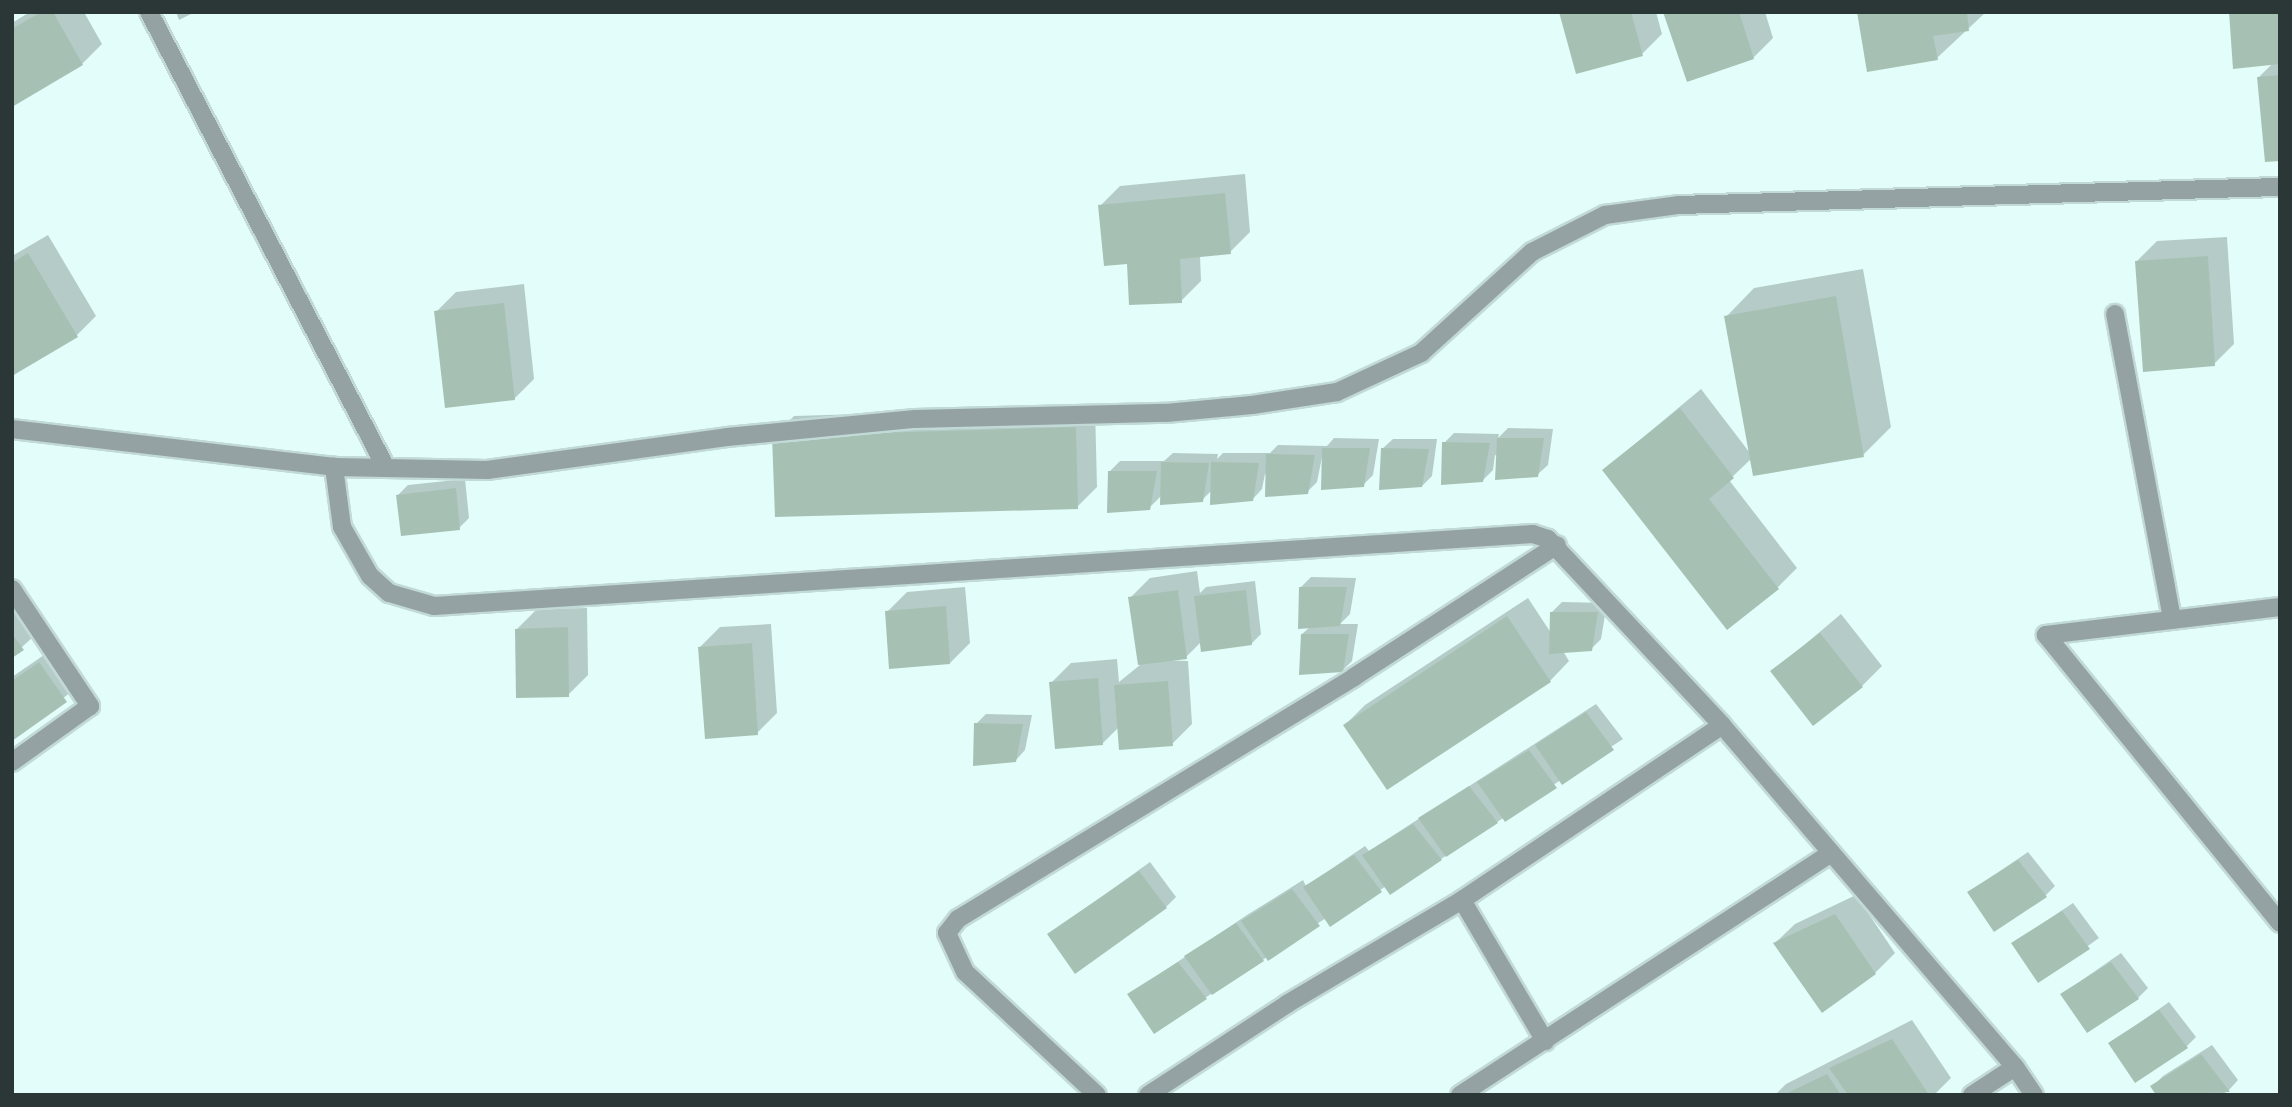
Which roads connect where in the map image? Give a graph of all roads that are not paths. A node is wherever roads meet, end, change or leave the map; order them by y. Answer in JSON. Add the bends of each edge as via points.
{"nodes":[{"id":1,"x":149,"y":12,"type":"edge"},
{"id":2,"x":2280,"y":187,"type":"edge"},
{"id":3,"x":2115,"y":314,"type":"dead end"},
{"id":4,"x":12,"y":429,"type":"edge"},
{"id":5,"x":385,"y":466,"type":"junction"},
{"id":6,"x":334,"y":467,"type":"junction"},
{"id":7,"x":1556,"y":545,"type":"junction"},
{"id":8,"x":12,"y":589,"type":"edge"},
{"id":9,"x":2280,"y":607,"type":"edge"},
{"id":10,"x":2172,"y":620,"type":"junction"},
{"id":11,"x":1722,"y":725,"type":"junction"},
{"id":12,"x":12,"y":762,"type":"edge"},
{"id":13,"x":1830,"y":854,"type":"junction"},
{"id":14,"x":1462,"y":900,"type":"junction"},
{"id":15,"x":2280,"y":923,"type":"edge"},
{"id":16,"x":1545,"y":1041,"type":"junction"},
{"id":17,"x":2015,"y":1067,"type":"junction"},
{"id":18,"x":1097,"y":1095,"type":"edge"},
{"id":19,"x":1148,"y":1095,"type":"edge"},
{"id":20,"x":1460,"y":1095,"type":"edge"},
{"id":21,"x":1972,"y":1095,"type":"edge"},
{"id":22,"x":2034,"y":1095,"type":"edge"}],
"edges":[{"from":1,"to":5,"type":"street"},
{"from":2,"to":5,"type":"street","via":[[1679,205],[1605,215],[1532,252],[1422,353],[1337,392],[1167,413],[915,419],[727,436],[487,470]]},
{"from":3,"to":10,"type":"street"},
{"from":4,"to":6,"type":"street"},
{"from":5,"to":6,"type":"street"},
{"from":6,"to":7,"type":"street","via":[[342,527],[370,576],[388,593],[434,606],[1534,534]]},
{"from":7,"to":11,"type":"street"},
{"from":7,"to":18,"type":"street","via":[[1354,677],[958,919],[947,933],[965,972]]},
{"from":8,"to":12,"type":"street","via":[[90,706]]},
{"from":9,"to":10,"type":"street"},
{"from":10,"to":15,"type":"street","via":[[2046,635]]},
{"from":11,"to":13,"type":"street"},
{"from":11,"to":14,"type":"street"},
{"from":13,"to":16,"type":"street"},
{"from":13,"to":17,"type":"street"},
{"from":14,"to":16,"type":"street"},
{"from":14,"to":19,"type":"street","via":[[1286,1004]]},
{"from":16,"to":20,"type":"street"},
{"from":17,"to":21,"type":"street"},
{"from":17,"to":22,"type":"street"}]}
